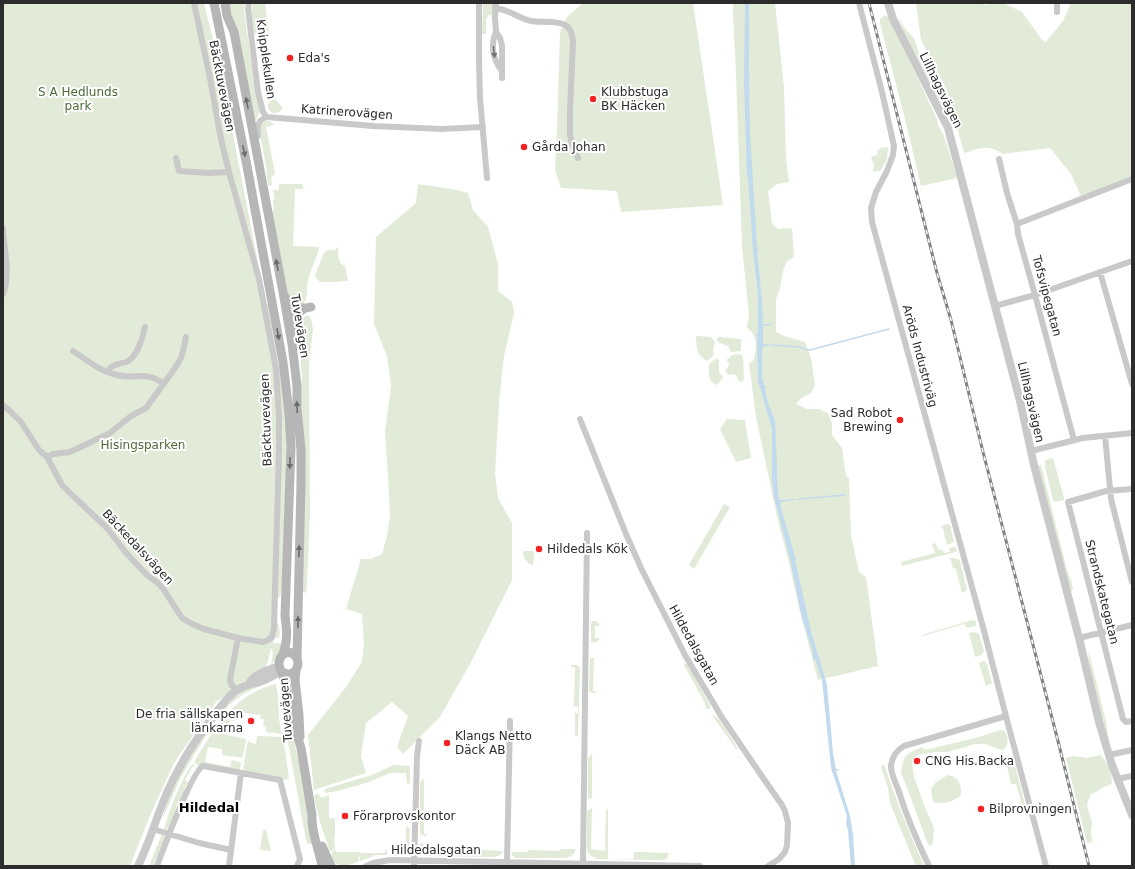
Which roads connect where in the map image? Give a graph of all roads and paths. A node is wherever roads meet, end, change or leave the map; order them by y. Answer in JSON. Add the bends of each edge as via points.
{"nodes":[{"id":1,"x":194,"y":3,"type":"edge"},
{"id":2,"x":214,"y":3,"type":"edge"},
{"id":3,"x":225,"y":3,"type":"edge"},
{"id":4,"x":249,"y":3,"type":"edge"},
{"id":5,"x":479,"y":3,"type":"edge"},
{"id":6,"x":859,"y":3,"type":"edge"},
{"id":7,"x":888,"y":3,"type":"edge"},
{"id":8,"x":1057,"y":3,"type":"edge"},
{"id":9,"x":496,"y":5,"type":"edge"},
{"id":10,"x":1057,"y":12,"type":"dead end"},
{"id":11,"x":502,"y":74,"type":"dead end"},
{"id":12,"x":267,"y":117,"type":"junction"},
{"id":13,"x":483,"y":127,"type":"junction"},
{"id":14,"x":176,"y":158,"type":"dead end"},
{"id":15,"x":578,"y":158,"type":"dead end"},
{"id":16,"x":999,"y":159,"type":"dead end"},
{"id":17,"x":260,"y":169,"type":"junction"},
{"id":18,"x":229,"y":172,"type":"junction"},
{"id":19,"x":487,"y":178,"type":"dead end"},
{"id":20,"x":1132,"y":179,"type":"edge"},
{"id":21,"x":1017,"y":224,"type":"junction"},
{"id":22,"x":3,"y":229,"type":"edge"},
{"id":23,"x":1132,"y":261,"type":"edge"},
{"id":24,"x":1100,"y":272,"type":"junction"},
{"id":25,"x":268,"y":282,"type":"junction"},
{"id":26,"x":283,"y":292,"type":"junction"},
{"id":27,"x":3,"y":294,"type":"edge"},
{"id":28,"x":1036,"y":294,"type":"junction"},
{"id":29,"x":995,"y":306,"type":"junction"},
{"id":30,"x":304,"y":310,"type":"junction"},
{"id":31,"x":287,"y":315,"type":"junction"},
{"id":32,"x":145,"y":327,"type":"dead end"},
{"id":33,"x":186,"y":337,"type":"dead end"},
{"id":34,"x":73,"y":351,"type":"dead end"},
{"id":35,"x":107,"y":372,"type":"junction"},
{"id":36,"x":163,"y":383,"type":"junction"},
{"id":37,"x":1132,"y":384,"type":"edge"},
{"id":38,"x":297,"y":386,"type":"junction"},
{"id":39,"x":3,"y":405,"type":"edge"},
{"id":40,"x":580,"y":419,"type":"dead end"},
{"id":41,"x":1132,"y":433,"type":"edge"},
{"id":42,"x":1105,"y":436,"type":"junction"},
{"id":43,"x":1074,"y":440,"type":"junction"},
{"id":44,"x":1030,"y":451,"type":"junction"},
{"id":45,"x":47,"y":457,"type":"junction"},
{"id":46,"x":1111,"y":490,"type":"junction"},
{"id":47,"x":1132,"y":490,"type":"edge"},
{"id":48,"x":587,"y":533,"type":"dead end"},
{"id":49,"x":1132,"y":582,"type":"edge"},
{"id":50,"x":1132,"y":625,"type":"edge"},
{"id":51,"x":1101,"y":633,"type":"junction"},
{"id":52,"x":238,"y":638,"type":"junction"},
{"id":53,"x":1079,"y":638,"type":"junction"},
{"id":54,"x":283,"y":654,"type":"junction"},
{"id":55,"x":297,"y":658,"type":"junction"},
{"id":56,"x":281,"y":670,"type":"junction"},
{"id":57,"x":296,"y":670,"type":"junction"},
{"id":58,"x":236,"y":691,"type":"junction"},
{"id":59,"x":1006,"y":716,"type":"junction"},
{"id":60,"x":510,"y":721,"type":"dead end"},
{"id":61,"x":1132,"y":721,"type":"edge"},
{"id":62,"x":419,"y":741,"type":"dead end"},
{"id":63,"x":300,"y":748,"type":"junction"},
{"id":64,"x":1132,"y":750,"type":"edge"},
{"id":65,"x":1109,"y":755,"type":"junction"},
{"id":66,"x":241,"y":773,"type":"junction"},
{"id":67,"x":1132,"y":776,"type":"edge"},
{"id":68,"x":1117,"y":779,"type":"junction"},
{"id":69,"x":312,"y":815,"type":"junction"},
{"id":70,"x":1132,"y":815,"type":"edge"},
{"id":71,"x":153,"y":829,"type":"junction"},
{"id":72,"x":169,"y":834,"type":"junction"},
{"id":73,"x":231,"y":850,"type":"junction"},
{"id":74,"x":506,"y":862,"type":"junction"},
{"id":75,"x":414,"y":864,"type":"edge"},
{"id":76,"x":583,"y":864,"type":"junction"},
{"id":77,"x":138,"y":866,"type":"edge"},
{"id":78,"x":157,"y":866,"type":"edge"},
{"id":79,"x":229,"y":866,"type":"edge"},
{"id":80,"x":297,"y":866,"type":"edge"},
{"id":81,"x":322,"y":866,"type":"edge"},
{"id":82,"x":331,"y":866,"type":"edge"},
{"id":83,"x":366,"y":866,"type":"edge"},
{"id":84,"x":671,"y":866,"type":"edge"},
{"id":85,"x":700,"y":866,"type":"edge"},
{"id":86,"x":768,"y":866,"type":"edge"},
{"id":87,"x":928,"y":866,"type":"edge"},
{"id":88,"x":1046,"y":866,"type":"edge"}],
"edges":[{"from":1,"to":18,"type":"street","name":"Bäcktuvevägen"},
{"from":2,"to":25,"type":"main road","name":"Tuvevägen","one_way":true},
{"from":17,"to":3,"type":"main road","name":"Tuvevägen","one_way":true,"via":[[234,32]]},
{"from":4,"to":12,"type":"street","name":"Knipplekullen","via":[[258,92],[263,112]]},
{"from":5,"to":13,"type":"street","via":[[480,98]]},
{"from":6,"to":59,"type":"street","name":"Aröds Industriväg","via":[[894,146],[893,155],[871,208],[872,222]]},
{"from":7,"to":29,"type":"street","name":"Lillhagsvägen","via":[[893,19],[948,128]]},
{"from":8,"to":10,"type":"street"},
{"from":9,"to":11,"type":"street","via":[[494,55]]},
{"from":9,"to":15,"type":"street","via":[[530,20],[566,25],[572,34],[570,134]]},
{"from":12,"to":13,"type":"street","name":"Katrinerovägen","via":[[373,126],[441,129]]},
{"from":12,"to":17,"type":"street","via":[[262,118],[257,126],[263,162]]},
{"from":13,"to":19,"type":"street"},
{"from":14,"to":18,"type":"street","via":[[179,171]]},
{"from":16,"to":21,"type":"street","name":"Tofsvipegatan"},
{"from":26,"to":17,"type":"main road","name":"Tuvevägen","one_way":true},
{"from":18,"to":52,"type":"street","name":"Bäcktuvevägen","via":[[258,279],[276,369],[279,416],[273,634],[263,642]]},
{"from":20,"to":21,"type":"street"},
{"from":21,"to":28,"type":"street","name":"Tofsvipegatan"},
{"from":22,"to":27,"type":"street","via":[[7,275]]},
{"from":23,"to":24,"type":"street"},
{"from":24,"to":28,"type":"street"},
{"from":24,"to":37,"type":"street"},
{"from":25,"to":31,"type":"main road","via":[[274,287],[281,310]]},
{"from":25,"to":54,"type":"main road","name":"Tuvevägen","one_way":true,"via":[[290,414],[285,616],[287,641]]},
{"from":26,"to":30,"type":"main road","via":[[292,306]]},
{"from":26,"to":31,"type":"main road","name":"Tuvevägen"},
{"from":28,"to":29,"type":"street"},
{"from":28,"to":43,"type":"street","name":"Tofsvipegatan"},
{"from":29,"to":44,"type":"street","name":"Lillhagsvägen"},
{"from":30,"to":31,"type":"main road"},
{"from":30,"to":38,"type":"main road","via":[[294,319],[293,325]]},
{"from":31,"to":38,"type":"main road","name":"Tuvevägen"},
{"from":32,"to":35,"type":"street","via":[[134,356],[128,361],[110,367]]},
{"from":33,"to":36,"type":"street","via":[[181,358]]},
{"from":34,"to":35,"type":"street"},
{"from":35,"to":36,"type":"street","via":[[124,376],[151,376]]},
{"from":36,"to":45,"type":"street","via":[[146,408],[110,433],[70,452]]},
{"from":55,"to":38,"type":"main road","name":"Tuvevägen","one_way":true,"via":[[301,477]]},
{"from":39,"to":45,"type":"street","name":"Bäckedalsvägen","via":[[21,422],[36,446]]},
{"from":40,"to":86,"type":"street","name":"Hildedalsgatan","via":[[626,534],[657,600],[721,716],[785,811],[788,823],[785,852],[779,860]]},
{"from":41,"to":42,"type":"street"},
{"from":42,"to":43,"type":"street"},
{"from":42,"to":46,"type":"street"},
{"from":43,"to":44,"type":"street"},
{"from":44,"to":53,"type":"street","name":"Lillhagsvägen"},
{"from":45,"to":52,"type":"street","name":"Bäckedalsvägen","via":[[62,485],[107,528],[147,575],[158,583],[182,618],[204,629]]},
{"from":46,"to":47,"type":"street"},
{"from":46,"to":49,"type":"street","via":[[1111,499]]},
{"from":46,"to":51,"type":"street","name":"Strandskategatan","via":[[1068,502]]},
{"from":48,"to":76,"type":"street"},
{"from":50,"to":51,"type":"street"},
{"from":51,"to":53,"type":"street"},
{"from":51,"to":61,"type":"street","name":"Strandskategatan","via":[[1123,719],[1126,722]]},
{"from":52,"to":58,"type":"street","via":[[230,679]]},
{"from":53,"to":65,"type":"street","name":"Lillhagsvägen"},
{"from":54,"to":55,"type":"main road","via":[[290,652]]},
{"from":54,"to":56,"type":"main road","name":"Tuvevägen","via":[[279,660]]},
{"from":55,"to":57,"type":"main road","name":"Tuvevägen"},
{"from":56,"to":57,"type":"main road","name":"Tuvevägen","via":[[287,674]]},
{"from":56,"to":58,"type":"street","via":[[257,675],[249,684]]},
{"from":56,"to":63,"type":"main road","name":"Tuvevägen"},
{"from":57,"to":63,"type":"main road","name":"Tuvevägen"},
{"from":58,"to":71,"type":"street","via":[[202,731],[176,774]]},
{"from":59,"to":87,"type":"street","via":[[904,746],[894,756],[894,780]]},
{"from":59,"to":88,"type":"street","name":"Aröds Industriväg"},
{"from":60,"to":74,"type":"street"},
{"from":62,"to":75,"type":"street"},
{"from":63,"to":69,"type":"main road","name":"Tuvevägen"},
{"from":64,"to":65,"type":"street"},
{"from":65,"to":68,"type":"street","name":"Lillhagsvägen"},
{"from":66,"to":72,"type":"street","via":[[202,767],[178,811]]},
{"from":66,"to":73,"type":"street"},
{"from":66,"to":80,"type":"street","via":[[282,782],[300,859]]},
{"from":67,"to":68,"type":"street"},
{"from":68,"to":70,"type":"street","name":"Lillhagsvägen"},
{"from":69,"to":81,"type":"main road","name":"Tuvevägen","via":[[314,838]]},
{"from":69,"to":82,"type":"main road","name":"Tuvevägen"},
{"from":71,"to":72,"type":"street"},
{"from":71,"to":77,"type":"street"},
{"from":72,"to":73,"type":"street"},
{"from":72,"to":78,"type":"street"},
{"from":73,"to":79,"type":"street"},
{"from":74,"to":75,"type":"street","name":"Hildedalsgatan"},
{"from":74,"to":76,"type":"street","name":"Hildedalsgatan"},
{"from":75,"to":83,"type":"street","name":"Hildedalsgatan","via":[[390,860]]},
{"from":76,"to":84,"type":"street","name":"Hildedalsgatan"},
{"from":84,"to":85,"type":"street","name":"Hildedalsgatan"}]}
